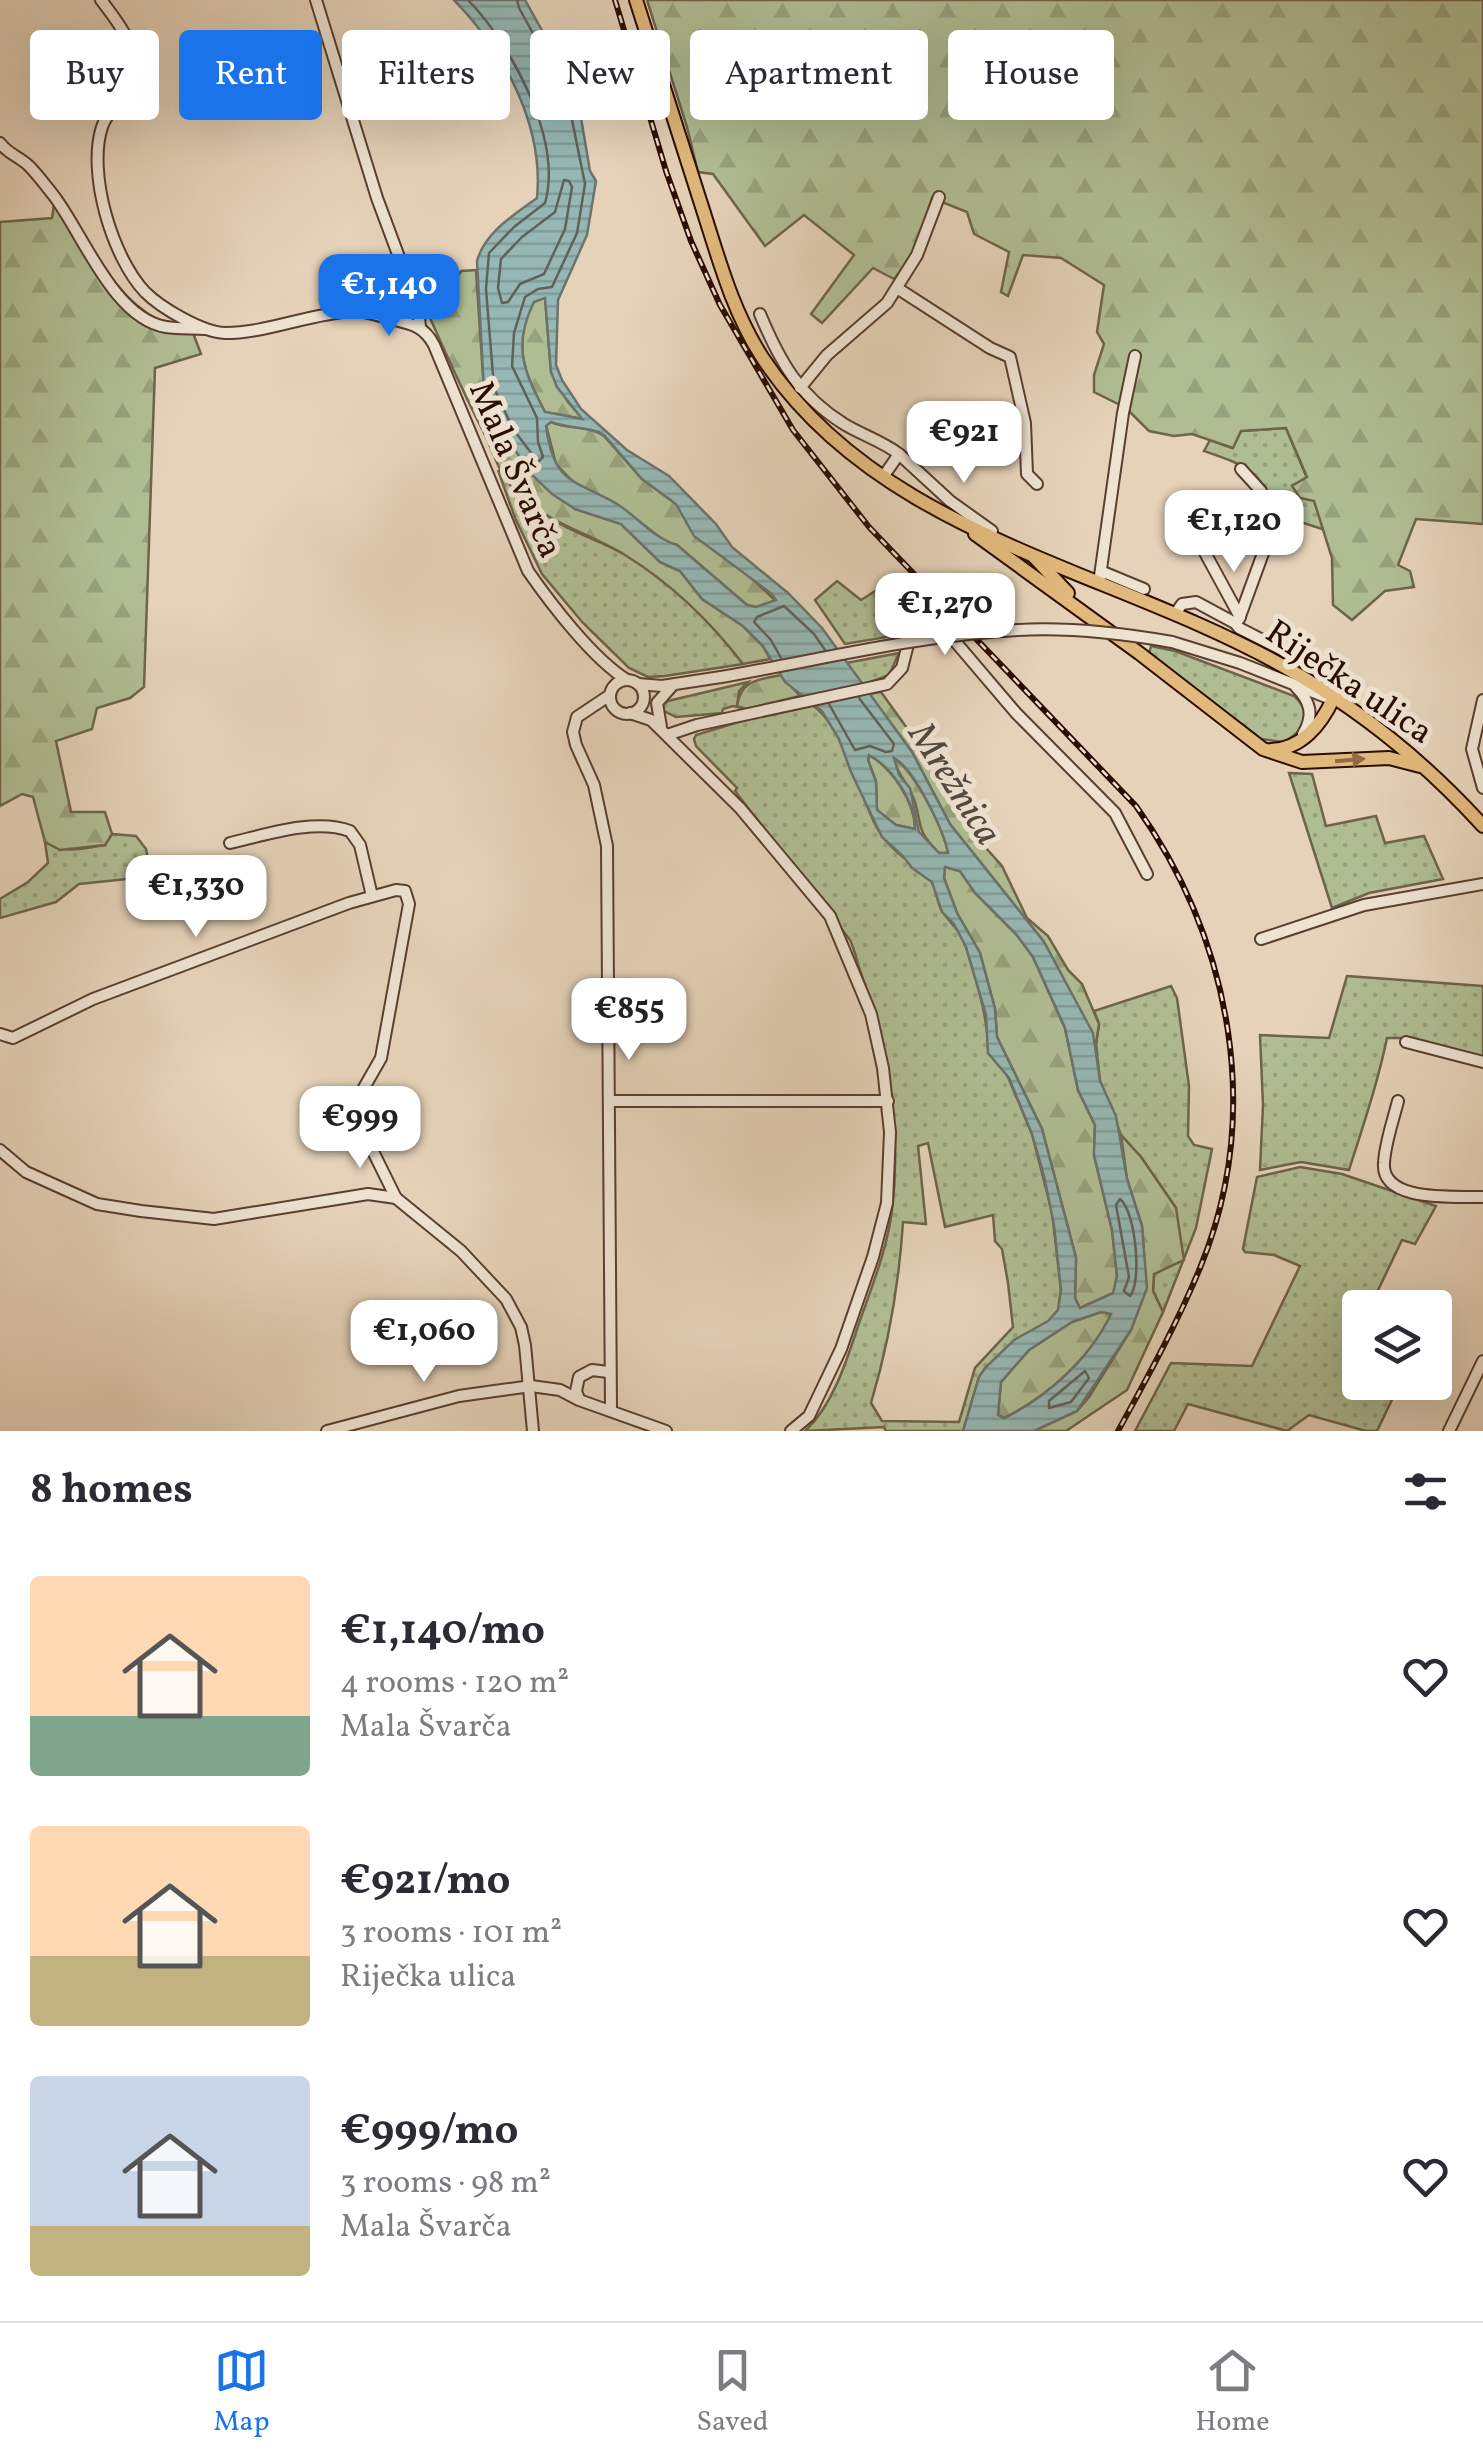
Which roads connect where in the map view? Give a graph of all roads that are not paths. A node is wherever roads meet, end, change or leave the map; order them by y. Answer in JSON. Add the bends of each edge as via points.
{"nodes":[{"id":1,"x":101,"y":0,"type":"edge"},
{"id":2,"x":316,"y":0,"type":"edge"},
{"id":3,"x":636,"y":0,"type":"edge"},
{"id":4,"x":0,"y":142,"type":"edge"},
{"id":5,"x":939,"y":196,"type":"dead end"},
{"id":6,"x":897,"y":288,"type":"junction"},
{"id":7,"x":760,"y":314,"type":"dead end"},
{"id":8,"x":420,"y":326,"type":"junction"},
{"id":9,"x":211,"y":329,"type":"junction"},
{"id":10,"x":1135,"y":356,"type":"dead end"},
{"id":11,"x":800,"y":388,"type":"junction"},
{"id":12,"x":899,"y":454,"type":"junction"},
{"id":13,"x":1241,"y":469,"type":"dead end"},
{"id":14,"x":883,"y":477,"type":"junction"},
{"id":15,"x":1037,"y":484,"type":"dead end"},
{"id":16,"x":949,"y":514,"type":"junction"},
{"id":17,"x":1197,"y":538,"type":"dead end"},
{"id":18,"x":1009,"y":543,"type":"junction"},
{"id":19,"x":1033,"y":555,"type":"junction"},
{"id":20,"x":1101,"y":578,"type":"junction"},
{"id":21,"x":1144,"y":589,"type":"dead end"},
{"id":22,"x":1175,"y":614,"type":"junction"},
{"id":23,"x":1094,"y":620,"type":"junction"},
{"id":24,"x":1238,"y":620,"type":"junction"},
{"id":25,"x":604,"y":660,"type":"junction"},
{"id":26,"x":1306,"y":662,"type":"dead end"},
{"id":27,"x":632,"y":682,"type":"junction"},
{"id":28,"x":1292,"y":683,"type":"junction"},
{"id":29,"x":675,"y":684,"type":"junction"},
{"id":30,"x":662,"y":686,"type":"junction"},
{"id":31,"x":611,"y":693,"type":"junction"},
{"id":32,"x":644,"y":699,"type":"junction"},
{"id":33,"x":1333,"y":700,"type":"junction"},
{"id":34,"x":1483,"y":700,"type":"edge"},
{"id":35,"x":591,"y":709,"type":"junction"},
{"id":36,"x":624,"y":712,"type":"junction"},
{"id":37,"x":652,"y":720,"type":"junction"},
{"id":38,"x":698,"y":725,"type":"junction"},
{"id":39,"x":665,"y":734,"type":"junction"},
{"id":40,"x":1298,"y":742,"type":"junction"},
{"id":41,"x":1263,"y":749,"type":"junction"},
{"id":42,"x":690,"y":758,"type":"junction"},
{"id":43,"x":1436,"y":776,"type":"junction"},
{"id":44,"x":1483,"y":788,"type":"edge"},
{"id":45,"x":1483,"y":826,"type":"edge"},
{"id":46,"x":230,"y":843,"type":"dead end"},
{"id":47,"x":1147,"y":874,"type":"dead end"},
{"id":48,"x":1483,"y":884,"type":"edge"},
{"id":49,"x":372,"y":896,"type":"junction"},
{"id":50,"x":1260,"y":939,"type":"dead end"},
{"id":51,"x":0,"y":1034,"type":"edge"},
{"id":52,"x":13,"y":1038,"type":"junction"},
{"id":53,"x":1406,"y":1042,"type":"dead end"},
{"id":54,"x":0,"y":1045,"type":"edge"},
{"id":55,"x":1483,"y":1062,"type":"edge"},
{"id":56,"x":608,"y":1101,"type":"junction"},
{"id":57,"x":1398,"y":1101,"type":"dead end"},
{"id":58,"x":888,"y":1102,"type":"junction"},
{"id":59,"x":0,"y":1150,"type":"edge"},
{"id":60,"x":1483,"y":1197,"type":"edge"},
{"id":61,"x":396,"y":1198,"type":"junction"},
{"id":62,"x":1483,"y":1361,"type":"edge"},
{"id":63,"x":608,"y":1372,"type":"junction"},
{"id":64,"x":531,"y":1386,"type":"junction"},
{"id":65,"x":580,"y":1400,"type":"junction"},
{"id":66,"x":611,"y":1410,"type":"junction"},
{"id":67,"x":327,"y":1431,"type":"edge"},
{"id":68,"x":532,"y":1431,"type":"edge"},
{"id":69,"x":666,"y":1431,"type":"edge"},
{"id":70,"x":792,"y":1431,"type":"edge"},
{"id":71,"x":1449,"y":1431,"type":"edge"}],
"edges":[{"from":1,"to":9,"type":"street","via":[[131,45],[136,69],[102,126],[98,148],[109,229],[146,292],[170,312]]},
{"from":2,"to":8,"type":"street","name":"Mala Švarča"},
{"from":3,"to":14,"type":"main road","name":"Riječka ulica","via":[[728,288],[760,355],[813,420]]},
{"from":4,"to":9,"type":"street","via":[[54,197],[127,305],[164,327]]},
{"from":5,"to":6,"type":"street"},
{"from":6,"to":11,"type":"street"},
{"from":6,"to":15,"type":"street","via":[[1010,357],[1026,423],[1027,474]]},
{"from":7,"to":11,"type":"street","name":"Riječka ulica"},
{"from":8,"to":9,"type":"street","via":[[357,311],[222,333]]},
{"from":8,"to":25,"type":"street","name":"Mala Švarča","via":[[434,345],[528,571]]},
{"from":10,"to":20,"type":"street"},
{"from":11,"to":12,"type":"street","name":"Riječka ulica","via":[[847,426]]},
{"from":12,"to":14,"type":"street"},
{"from":12,"to":18,"type":"street","name":"Riječka ulica"},
{"from":13,"to":24,"type":"street","via":[[1260,492],[1273,526]]},
{"from":14,"to":16,"type":"main road","name":"Riječka ulica"},
{"from":16,"to":18,"type":"main road","name":"Riječka ulica"},
{"from":16,"to":23,"type":"main road","name":"Riječka ulica"},
{"from":17,"to":24,"type":"street"},
{"from":18,"to":19,"type":"main road","name":"Riječka ulica"},
{"from":19,"to":20,"type":"main road","name":"Riječka ulica"},
{"from":19,"to":23,"type":"main road"},
{"from":20,"to":21,"type":"street"},
{"from":20,"to":22,"type":"main road","name":"Riječka ulica"},
{"from":22,"to":24,"type":"street","via":[[1182,604],[1196,602]]},
{"from":22,"to":33,"type":"main road","name":"Riječka ulica","via":[[1282,665]]},
{"from":23,"to":41,"type":"main road","name":"Riječka ulica"},
{"from":24,"to":26,"type":"street","via":[[1239,628]]},
{"from":25,"to":27,"type":"street","name":"Mala Švarča"},
{"from":25,"to":31,"type":"street"},
{"from":27,"to":30,"type":"street"},
{"from":27,"to":31,"type":"street","via":[[619,682]]},
{"from":27,"to":32,"type":"street"},
{"from":28,"to":29,"type":"street","bridge":true,"via":[[1172,642],[1100,631],[1018,630]]},
{"from":28,"to":33,"type":"street"},
{"from":28,"to":40,"type":"street","via":[[1310,712]]},
{"from":29,"to":30,"type":"street"},
{"from":29,"to":39,"type":"street","via":[[656,703]]},
{"from":30,"to":32,"type":"street"},
{"from":31,"to":35,"type":"street"},
{"from":31,"to":36,"type":"street","via":[[612,704]]},
{"from":32,"to":36,"type":"street"},
{"from":32,"to":37,"type":"street"},
{"from":33,"to":40,"type":"main road"},
{"from":33,"to":43,"type":"main road","name":"Riječka ulica"},
{"from":34,"to":44,"type":"street","via":[[1472,750]]},
{"from":35,"to":36,"type":"street"},
{"from":35,"to":56,"type":"street","via":[[577,717],[573,732],[607,846]]},
{"from":36,"to":37,"type":"street"},
{"from":37,"to":39,"type":"street"},
{"from":38,"to":39,"type":"street"},
{"from":38,"to":42,"type":"street","via":[[687,741]]},
{"from":38,"to":47,"type":"street","via":[[887,684],[902,668],[914,620],[930,617],[1115,813]]},
{"from":39,"to":42,"type":"street"},
{"from":40,"to":41,"type":"main road"},
{"from":41,"to":43,"type":"main road","name":"Riječka ulica","one_way":true,"via":[[1302,762],[1406,760]]},
{"from":42,"to":58,"type":"street","via":[[830,916],[871,1014]]},
{"from":43,"to":45,"type":"main road","name":"Riječka ulica"},
{"from":46,"to":49,"type":"street","via":[[342,828],[360,845]]},
{"from":48,"to":50,"type":"street","via":[[1364,904]]},
{"from":49,"to":52,"type":"street","via":[[93,999]]},
{"from":49,"to":61,"type":"street","via":[[396,890],[410,896],[381,1058],[357,1100],[357,1119]]},
{"from":51,"to":52,"type":"street"},
{"from":52,"to":54,"type":"street"},
{"from":53,"to":55,"type":"street"},
{"from":56,"to":58,"type":"street"},
{"from":56,"to":63,"type":"street"},
{"from":57,"to":60,"type":"street","via":[[1384,1162],[1391,1186]]},
{"from":58,"to":70,"type":"street","via":[[887,1203],[874,1257],[841,1349],[808,1416]]},
{"from":59,"to":61,"type":"street","via":[[26,1172],[96,1204],[159,1213],[214,1219],[368,1194]]},
{"from":61,"to":64,"type":"street","via":[[461,1250],[506,1299],[521,1328]]},
{"from":62,"to":71,"type":"street"},
{"from":63,"to":65,"type":"street","via":[[579,1376]]},
{"from":63,"to":66,"type":"street"},
{"from":64,"to":65,"type":"street"},
{"from":64,"to":67,"type":"street","via":[[459,1396]]},
{"from":64,"to":68,"type":"street"},
{"from":65,"to":66,"type":"street"},
{"from":66,"to":69,"type":"street"}]}
